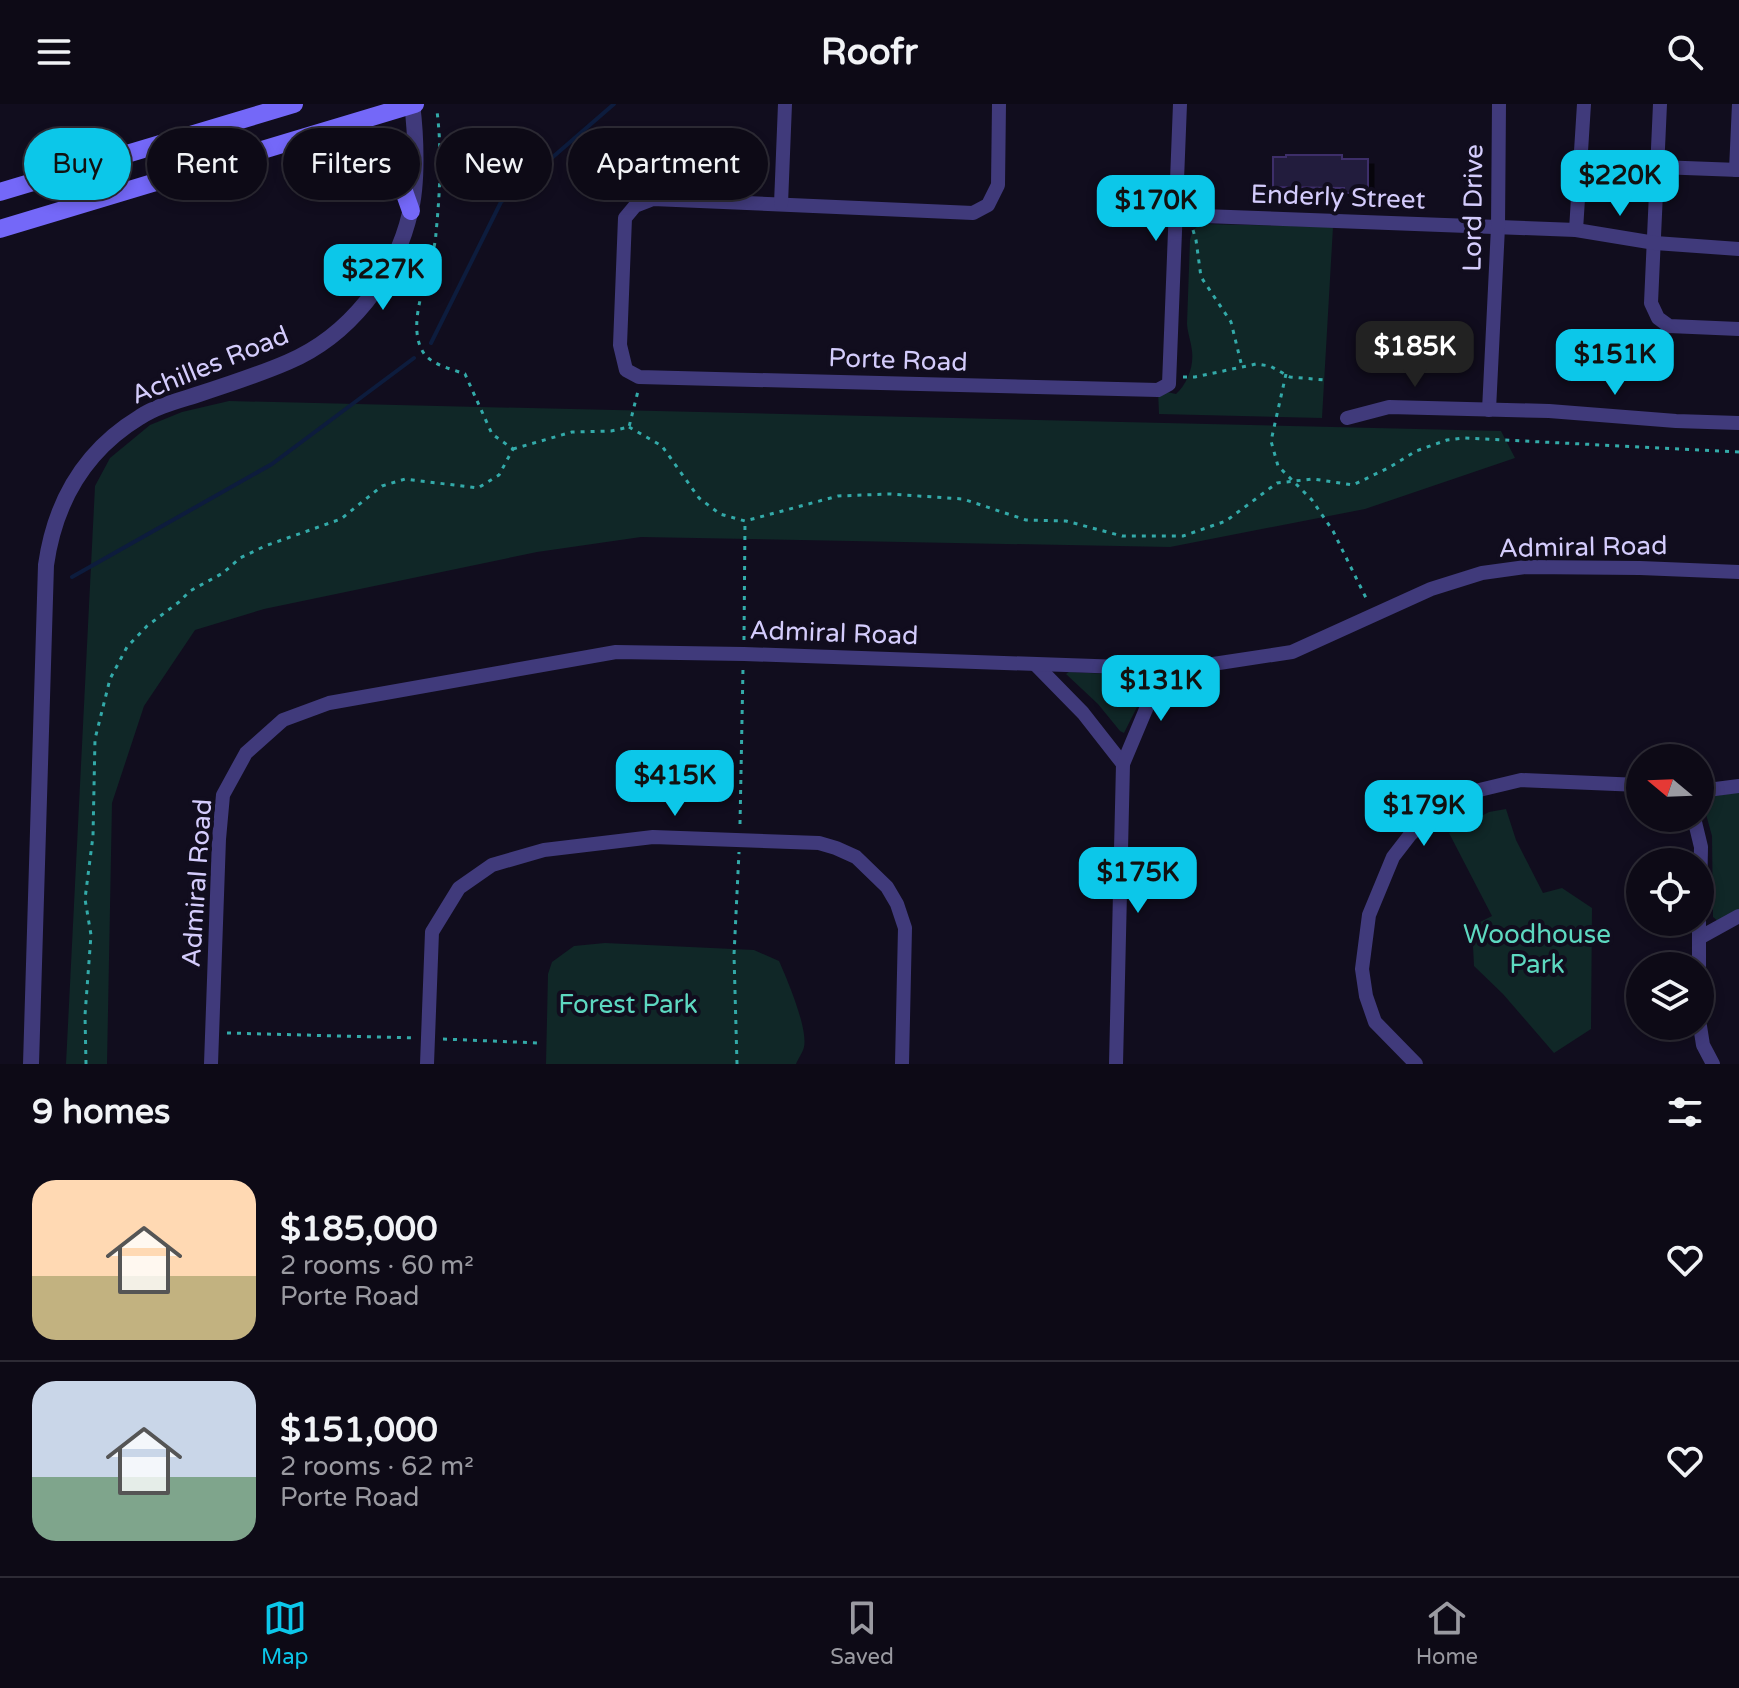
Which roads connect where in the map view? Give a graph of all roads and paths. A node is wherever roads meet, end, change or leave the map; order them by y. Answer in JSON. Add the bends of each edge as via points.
{"nodes":[{"id":1,"x":294,"y":104,"type":"edge"},
{"id":2,"x":413,"y":104,"type":"edge"},
{"id":3,"x":785,"y":104,"type":"edge"},
{"id":4,"x":999,"y":104,"type":"edge"},
{"id":5,"x":1180,"y":104,"type":"edge"},
{"id":6,"x":1499,"y":104,"type":"edge"},
{"id":7,"x":1584,"y":104,"type":"edge"},
{"id":8,"x":1660,"y":104,"type":"edge"},
{"id":9,"x":1739,"y":104,"type":"edge"},
{"id":10,"x":437,"y":111,"type":"dead end"},
{"id":11,"x":345,"y":126,"type":"junction"},
{"id":12,"x":1658,"y":167,"type":"junction"},
{"id":13,"x":1738,"y":170,"type":"edge"},
{"id":14,"x":0,"y":192,"type":"edge"},
{"id":15,"x":781,"y":204,"type":"junction"},
{"id":16,"x":411,"y":211,"type":"junction"},
{"id":17,"x":1176,"y":215,"type":"junction"},
{"id":18,"x":1194,"y":215,"type":"junction"},
{"id":19,"x":1498,"y":227,"type":"junction"},
{"id":20,"x":0,"y":229,"type":"edge"},
{"id":21,"x":1576,"y":230,"type":"junction"},
{"id":22,"x":1655,"y":243,"type":"junction"},
{"id":23,"x":1739,"y":249,"type":"edge"},
{"id":24,"x":1739,"y":329,"type":"edge"},
{"id":25,"x":1242,"y":367,"type":"junction"},
{"id":26,"x":1286,"y":374,"type":"junction"},
{"id":27,"x":1176,"y":380,"type":"junction"},
{"id":28,"x":1326,"y":380,"type":"dead end"},
{"id":29,"x":638,"y":391,"type":"dead end"},
{"id":30,"x":1489,"y":410,"type":"junction"},
{"id":31,"x":1347,"y":418,"type":"dead end"},
{"id":32,"x":1739,"y":423,"type":"edge"},
{"id":33,"x":629,"y":427,"type":"junction"},
{"id":34,"x":513,"y":449,"type":"junction"},
{"id":35,"x":1739,"y":452,"type":"edge"},
{"id":36,"x":1293,"y":482,"type":"junction"},
{"id":37,"x":745,"y":521,"type":"junction"},
{"id":38,"x":1739,"y":572,"type":"edge"},
{"id":39,"x":1367,"y":600,"type":"dead end"},
{"id":40,"x":744,"y":654,"type":"junction"},
{"id":41,"x":1036,"y":665,"type":"junction"},
{"id":42,"x":1180,"y":669,"type":"junction"},
{"id":43,"x":1123,"y":764,"type":"junction"},
{"id":44,"x":1626,"y":784,"type":"edge"},
{"id":45,"x":1739,"y":786,"type":"edge"},
{"id":46,"x":1714,"y":789,"type":"edge"},
{"id":47,"x":740,"y":839,"type":"junction"},
{"id":48,"x":1739,"y":916,"type":"edge"},
{"id":49,"x":1699,"y":938,"type":"joint"},
{"id":50,"x":1699,"y":952,"type":"edge"},
{"id":51,"x":213,"y":1032,"type":"junction"},
{"id":52,"x":428,"y":1038,"type":"junction"},
{"id":53,"x":1702,"y":1040,"type":"edge"},
{"id":54,"x":539,"y":1043,"type":"dead end"},
{"id":55,"x":31,"y":1064,"type":"edge"},
{"id":56,"x":86,"y":1064,"type":"edge"},
{"id":57,"x":211,"y":1064,"type":"edge"},
{"id":58,"x":427,"y":1064,"type":"edge"},
{"id":59,"x":737,"y":1064,"type":"edge"},
{"id":60,"x":902,"y":1064,"type":"edge"},
{"id":61,"x":1116,"y":1064,"type":"edge"},
{"id":62,"x":1416,"y":1064,"type":"edge"},
{"id":63,"x":1713,"y":1064,"type":"edge"}],
"edges":[{"from":1,"to":14,"type":"main road"},
{"from":2,"to":11,"type":"main road"},
{"from":2,"to":16,"type":"street","name":"Achilles Road"},
{"from":3,"to":15,"type":"street"},
{"from":4,"to":15,"type":"street","via":[[998,185],[988,205],[973,213]]},
{"from":5,"to":17,"type":"street"},
{"from":6,"to":19,"type":"street","name":"Lord Drive"},
{"from":7,"to":21,"type":"street"},
{"from":8,"to":12,"type":"street"},
{"from":9,"to":13,"type":"street"},
{"from":10,"to":34,"type":"path","via":[[441,143],[436,237],[415,326],[423,353],[465,374],[492,434]]},
{"from":11,"to":16,"type":"main road","via":[[375,137],[394,163]]},
{"from":11,"to":20,"type":"main road"},
{"from":12,"to":13,"type":"street"},
{"from":12,"to":22,"type":"street"},
{"from":15,"to":27,"type":"street","name":"Porte Road","via":[[653,199],[635,206],[625,218],[620,345],[626,370],[639,377],[1158,390]]},
{"from":16,"to":55,"type":"street","name":"Achilles Road","via":[[397,255],[344,326],[291,361],[139,417],[89,460],[63,501],[49,542],[45,577]]},
{"from":17,"to":18,"type":"street","name":"Enderly Street"},
{"from":17,"to":27,"type":"street"},
{"from":18,"to":19,"type":"street","name":"Enderly Street"},
{"from":18,"to":25,"type":"path","via":[[1201,277],[1231,322]]},
{"from":19,"to":21,"type":"street","name":"Enderly Street"},
{"from":19,"to":30,"type":"street","name":"Lord Drive"},
{"from":21,"to":22,"type":"street","name":"Enderly Street"},
{"from":22,"to":23,"type":"street","name":"Enderly Street"},
{"from":22,"to":24,"type":"street","via":[[1651,303],[1658,318],[1669,326]]},
{"from":25,"to":26,"type":"path","via":[[1270,366]]},
{"from":25,"to":27,"type":"path"},
{"from":26,"to":28,"type":"path"},
{"from":26,"to":36,"type":"path","via":[[1271,441],[1278,466]]},
{"from":29,"to":33,"type":"path"},
{"from":30,"to":31,"type":"street","via":[[1389,407]]},
{"from":30,"to":32,"type":"street"},
{"from":33,"to":34,"type":"path","via":[[572,432]]},
{"from":33,"to":37,"type":"path","via":[[662,446],[699,498],[720,514]]},
{"from":34,"to":56,"type":"path","via":[[499,475],[478,488],[405,479],[382,486],[341,519],[240,558],[190,591],[127,647],[110,679],[95,739],[93,836],[85,899],[91,935]]},
{"from":35,"to":36,"type":"path","via":[[1464,438],[1416,451],[1353,485]]},
{"from":36,"to":37,"type":"path","via":[[1277,483],[1226,521],[1183,536],[1122,536],[1066,521],[1026,520],[963,499],[890,494],[838,496]]},
{"from":36,"to":39,"type":"path","via":[[1333,531]]},
{"from":37,"to":40,"type":"path"},
{"from":38,"to":42,"type":"street","name":"Admiral Road","via":[[1526,567],[1482,573],[1431,589],[1292,652]]},
{"from":40,"to":41,"type":"street","name":"Admiral Road"},
{"from":40,"to":47,"type":"path"},
{"from":40,"to":51,"type":"street","name":"Admiral Road","via":[[616,652],[329,703],[283,720],[246,753],[223,795]]},
{"from":41,"to":42,"type":"street","name":"Admiral Road"},
{"from":41,"to":43,"type":"street"},
{"from":42,"to":43,"type":"street","via":[[1149,702]]},
{"from":43,"to":61,"type":"street"},
{"from":44,"to":62,"type":"street","via":[[1521,780],[1471,792],[1430,816],[1393,857],[1369,915],[1362,969],[1375,1022]]},
{"from":45,"to":46,"type":"street"},
{"from":47,"to":52,"type":"street","via":[[653,837],[544,850],[492,865],[459,888],[432,932]]},
{"from":47,"to":59,"type":"path","via":[[734,955]]},
{"from":47,"to":60,"type":"street","via":[[836,848],[856,857],[887,887],[905,928]]},
{"from":48,"to":49,"type":"street"},
{"from":49,"to":50,"type":"street"},
{"from":51,"to":52,"type":"path"},
{"from":51,"to":57,"type":"street","name":"Admiral Road"},
{"from":52,"to":54,"type":"path"},
{"from":52,"to":58,"type":"street"},
{"from":53,"to":63,"type":"street"}]}
